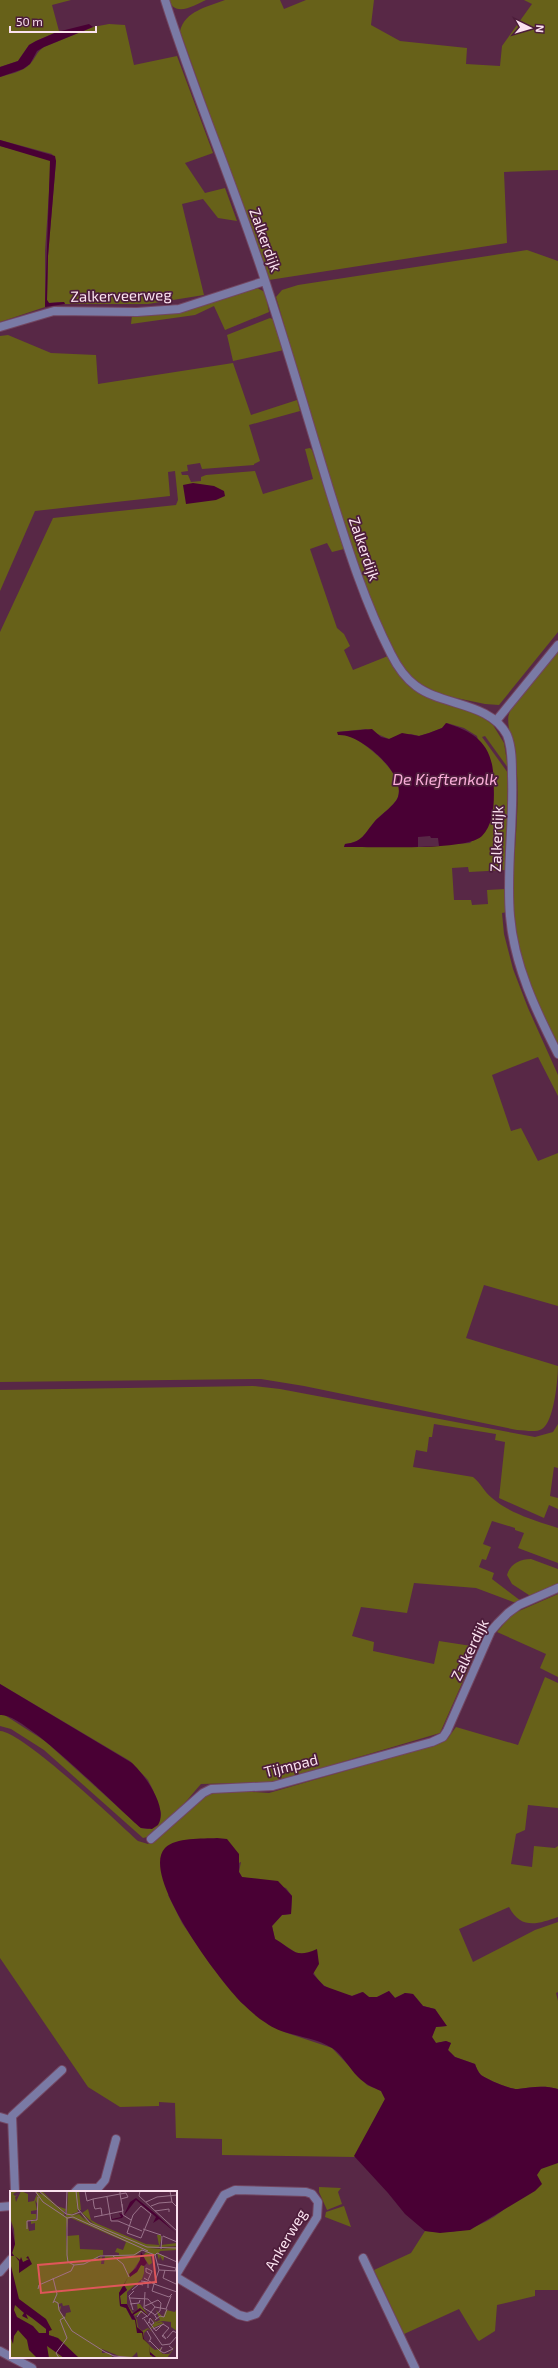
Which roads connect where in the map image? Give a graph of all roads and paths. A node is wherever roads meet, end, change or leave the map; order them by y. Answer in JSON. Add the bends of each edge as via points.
{"nodes":[{"id":1,"x":165,"y":0,"type":"edge"},
{"id":2,"x":266,"y":281,"type":"junction"},
{"id":3,"x":0,"y":327,"type":"edge"},
{"id":4,"x":558,"y":645,"type":"edge"},
{"id":5,"x":496,"y":721,"type":"junction"},
{"id":6,"x":558,"y":1054,"type":"edge"},
{"id":7,"x":558,"y":1588,"type":"edge"},
{"id":8,"x":448,"y":1731,"type":"joint"},
{"id":9,"x":151,"y":1840,"type":"dead end"},
{"id":10,"x":62,"y":2070,"type":"dead end"},
{"id":11,"x":0,"y":2117,"type":"edge"},
{"id":12,"x":10,"y":2120,"type":"junction"},
{"id":13,"x":116,"y":2139,"type":"dead end"},
{"id":14,"x":15,"y":2191,"type":"edge"},
{"id":15,"x":76,"y":2191,"type":"edge"},
{"id":16,"x":10,"y":2206,"type":"edge"},
{"id":17,"x":0,"y":2207,"type":"edge"},
{"id":18,"x":364,"y":2258,"type":"dead end"},
{"id":19,"x":10,"y":2261,"type":"edge"},
{"id":20,"x":0,"y":2272,"type":"edge"},
{"id":21,"x":177,"y":2274,"type":"edge"},
{"id":22,"x":177,"y":2277,"type":"edge"},
{"id":23,"x":0,"y":2351,"type":"edge"},
{"id":24,"x":10,"y":2356,"type":"edge"},
{"id":25,"x":13,"y":2358,"type":"edge"},
{"id":26,"x":32,"y":2368,"type":"edge"},
{"id":27,"x":415,"y":2368,"type":"edge"}],
"edges":[{"from":1,"to":2,"type":"street","name":"Zalkerdijk"},
{"from":2,"to":3,"type":"street","name":"Zalkerveerweg","via":[[179,309],[137,312],[54,311]]},
{"from":2,"to":5,"type":"street","name":"Zalkerdijk","via":[[347,544],[371,611],[392,657],[408,678],[422,690],[480,712]]},
{"from":4,"to":5,"type":"street"},
{"from":5,"to":6,"type":"street","name":"Zalkerdijk","via":[[506,734],[511,758],[513,823],[510,898],[514,944],[534,1004]]},
{"from":7,"to":8,"type":"street","name":"Zalkerdijk","via":[[513,1609],[491,1631]]},
{"from":8,"to":9,"type":"street","name":"Tijmpad","via":[[443,1737],[432,1742],[273,1786],[211,1789],[203,1793]]},
{"from":10,"to":12,"type":"street"},
{"from":11,"to":12,"type":"street"},
{"from":12,"to":14,"type":"street"},
{"from":13,"to":15,"type":"street","via":[[105,2180],[98,2188],[79,2188]]},
{"from":16,"to":17,"type":"street"},
{"from":18,"to":27,"type":"street"},
{"from":19,"to":20,"type":"street"},
{"from":21,"to":22,"type":"street","name":"Ankerweg","via":[[224,2195],[229,2192],[300,2191],[312,2194],[318,2202],[317,2217],[260,2310],[252,2316],[239,2315]]},
{"from":23,"to":24,"type":"street"},
{"from":25,"to":26,"type":"street"}]}
